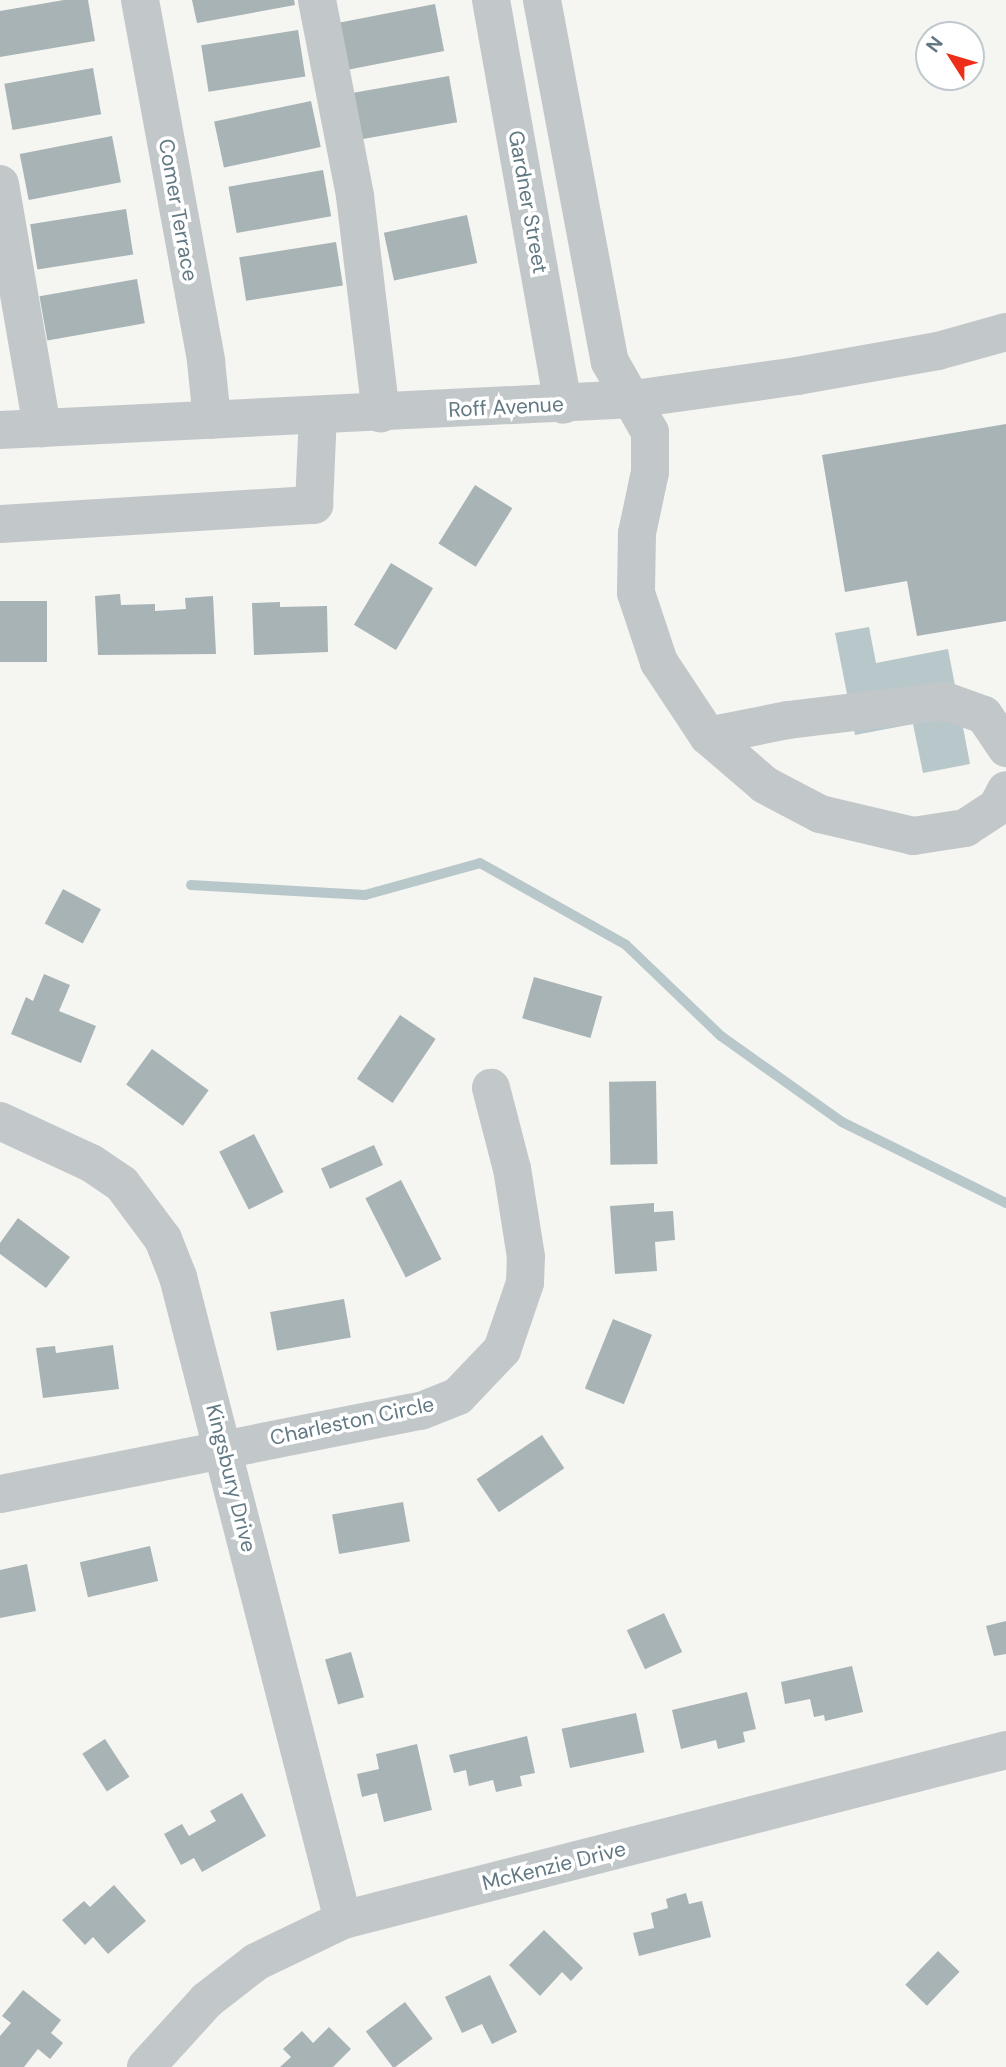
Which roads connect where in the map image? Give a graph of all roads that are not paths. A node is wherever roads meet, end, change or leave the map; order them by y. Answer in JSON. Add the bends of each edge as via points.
{"nodes":[{"id":1,"x":140,"y":0,"type":"edge"},
{"id":2,"x":317,"y":0,"type":"edge"},
{"id":3,"x":491,"y":0,"type":"edge"},
{"id":4,"x":542,"y":0,"type":"edge"},
{"id":5,"x":0,"y":184,"type":"edge"},
{"id":6,"x":11,"y":316,"type":"edge"},
{"id":7,"x":1006,"y":332,"type":"edge"},
{"id":8,"x":634,"y":399,"type":"junction"},
{"id":9,"x":563,"y":405,"type":"junction"},
{"id":10,"x":381,"y":412,"type":"junction"},
{"id":11,"x":318,"y":415,"type":"junction"},
{"id":12,"x":212,"y":420,"type":"junction"},
{"id":13,"x":42,"y":428,"type":"junction"},
{"id":14,"x":0,"y":430,"type":"edge"},
{"id":15,"x":0,"y":524,"type":"edge"},
{"id":16,"x":708,"y":736,"type":"junction"},
{"id":17,"x":1006,"y":748,"type":"edge"},
{"id":18,"x":1006,"y":790,"type":"edge"},
{"id":19,"x":491,"y":1088,"type":"dead end"},
{"id":20,"x":0,"y":1121,"type":"edge"},
{"id":21,"x":223,"y":1448,"type":"junction"},
{"id":22,"x":0,"y":1494,"type":"edge"},
{"id":23,"x":1006,"y":1750,"type":"edge"},
{"id":24,"x":343,"y":1920,"type":"junction"},
{"id":25,"x":146,"y":2067,"type":"edge"}],
"edges":[{"from":1,"to":12,"type":"street","name":"Comer Terrace","via":[[206,361]]},
{"from":2,"to":10,"type":"street","via":[[355,196]]},
{"from":3,"to":9,"type":"street","name":"Gardner Street"},
{"from":4,"to":8,"type":"street","via":[[610,362]]},
{"from":5,"to":6,"type":"street"},
{"from":6,"to":13,"type":"street"},
{"from":7,"to":8,"type":"street","name":"Roff Avenue","via":[[874,362]]},
{"from":8,"to":9,"type":"street","name":"Roff Avenue"},
{"from":8,"to":16,"type":"street","via":[[650,432],[650,472],[637,533],[636,593],[659,662]]},
{"from":9,"to":10,"type":"street","name":"Roff Avenue"},
{"from":10,"to":11,"type":"street","name":"Roff Avenue"},
{"from":11,"to":12,"type":"street","name":"Roff Avenue"},
{"from":11,"to":15,"type":"street","via":[[314,505]]},
{"from":12,"to":13,"type":"street","name":"Roff Avenue"},
{"from":13,"to":14,"type":"street","name":"Roff Avenue"},
{"from":16,"to":17,"type":"street","via":[[788,720],[945,701],[984,715]]},
{"from":16,"to":18,"type":"street","via":[[765,785],[820,814],[913,836],[965,828],[997,807]]},
{"from":19,"to":21,"type":"street","name":"Charleston Circle","via":[[512,1168],[526,1257],[516,1320],[502,1350],[457,1396],[421,1411]]},
{"from":20,"to":21,"type":"street","name":"Kingsbury Drive","via":[[92,1163],[122,1184],[142,1206],[163,1239],[178,1277]]},
{"from":21,"to":22,"type":"street","name":"Charleston Circle"},
{"from":21,"to":24,"type":"street","name":"Kingsbury Drive"},
{"from":23,"to":24,"type":"street","name":"McKenzie Drive"},
{"from":24,"to":25,"type":"street","name":"McKenzie Drive","via":[[256,1962],[207,2000]]}]}
